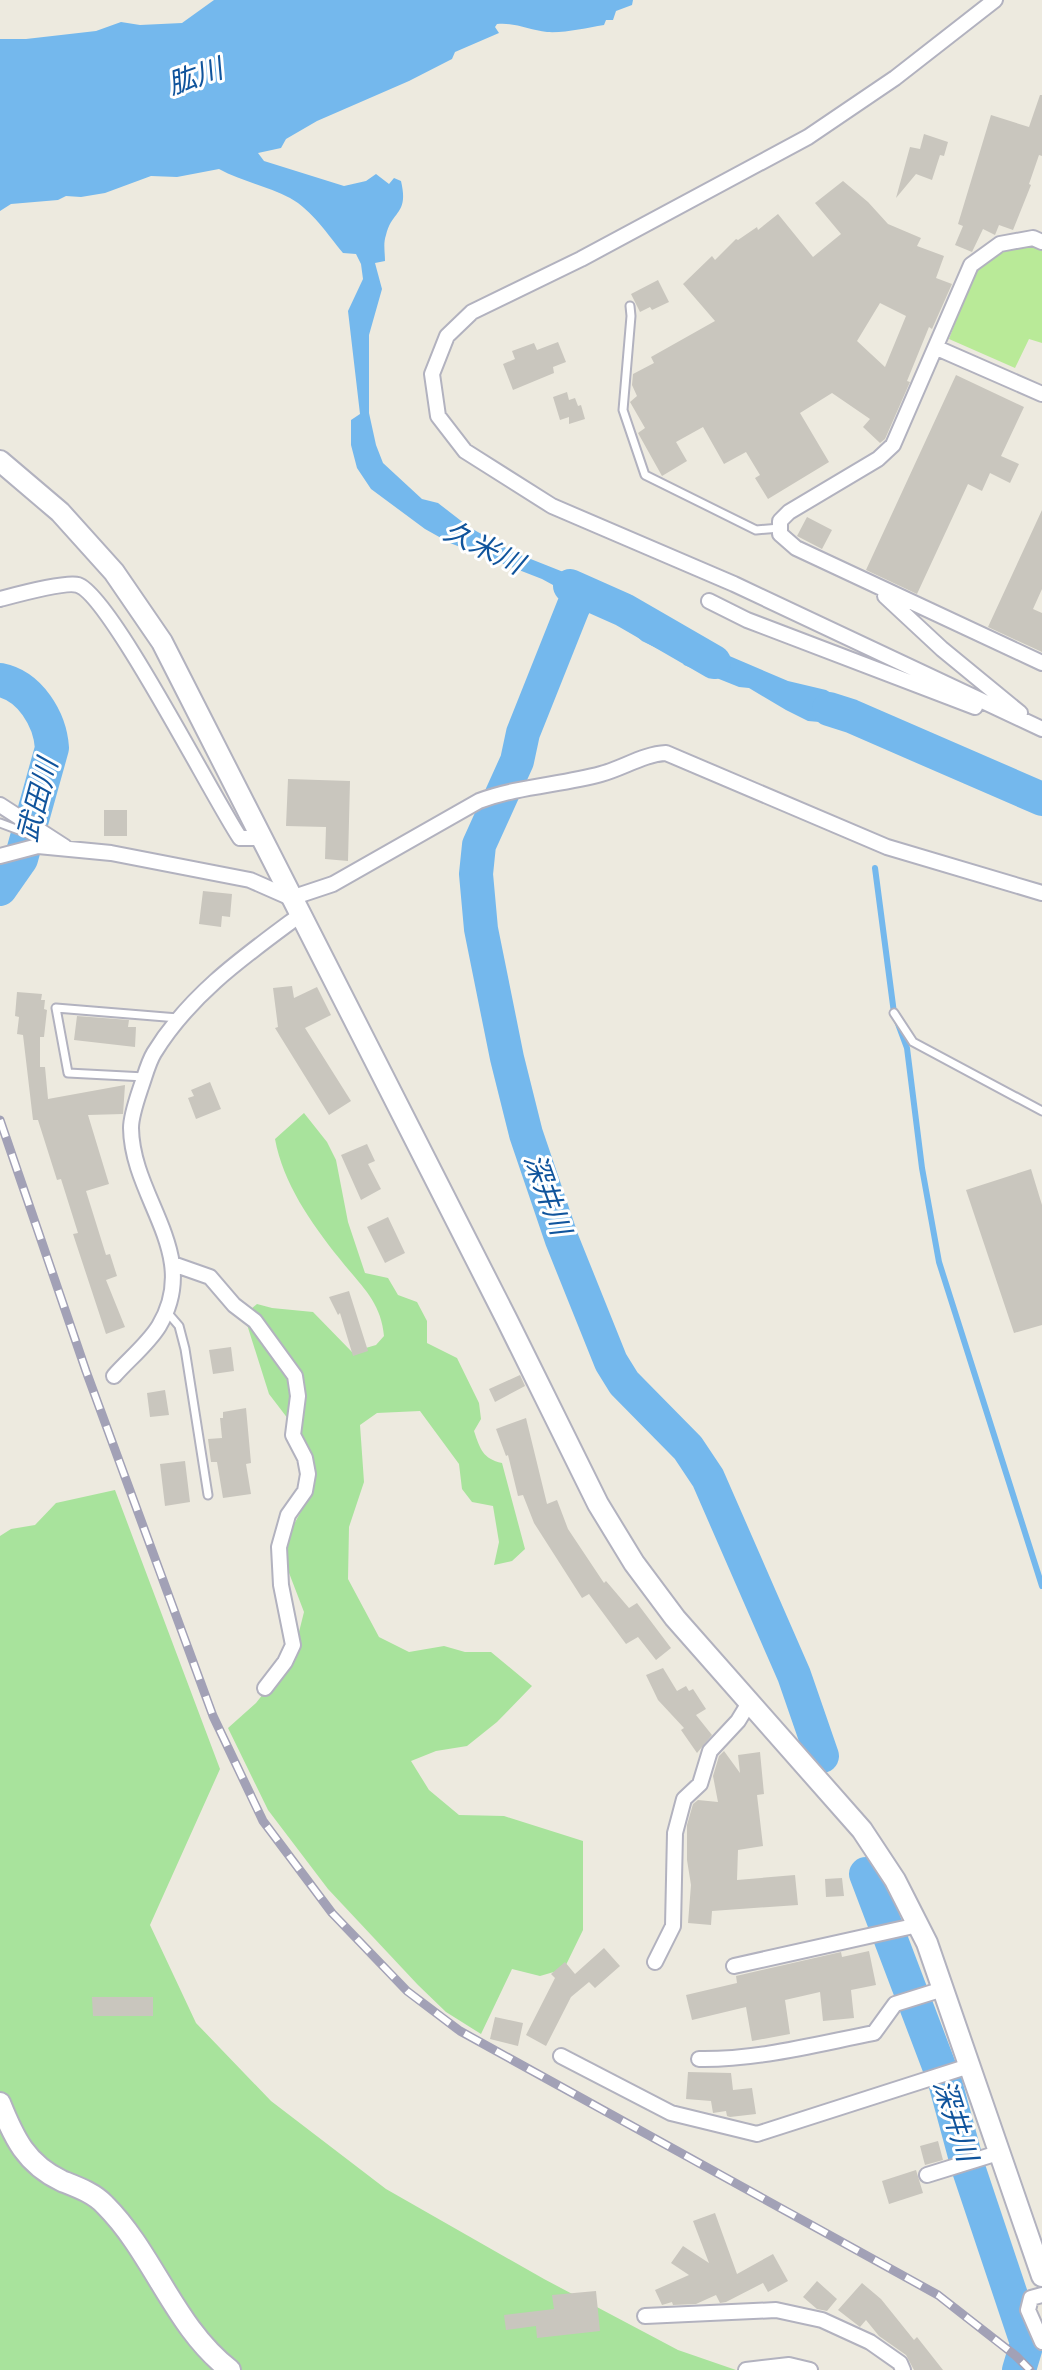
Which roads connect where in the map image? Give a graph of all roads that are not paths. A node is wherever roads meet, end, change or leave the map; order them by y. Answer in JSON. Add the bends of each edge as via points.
{"nodes":[{"id":1,"x":995,"y":0,"type":"edge"},
{"id":2,"x":1042,"y":242,"type":"edge"},
{"id":3,"x":630,"y":306,"type":"dead end"},
{"id":4,"x":937,"y":348,"type":"junction"},
{"id":5,"x":1042,"y":394,"type":"edge"},
{"id":6,"x":0,"y":461,"type":"edge"},
{"id":7,"x":780,"y":528,"type":"junction"},
{"id":8,"x":866,"y":581,"type":"junction"},
{"id":9,"x":0,"y":599,"type":"edge"},
{"id":10,"x":709,"y":601,"type":"dead end"},
{"id":11,"x":1042,"y":663,"type":"edge"},
{"id":12,"x":1040,"y":730,"type":"edge"},
{"id":13,"x":0,"y":805,"type":"edge"},
{"id":14,"x":0,"y":823,"type":"edge"},
{"id":15,"x":262,"y":838,"type":"junction"},
{"id":16,"x":65,"y":847,"type":"junction"},
{"id":17,"x":0,"y":856,"type":"edge"},
{"id":18,"x":1042,"y":893,"type":"edge"},
{"id":19,"x":295,"y":907,"type":"junction"},
{"id":20,"x":894,"y":1013,"type":"dead end"},
{"id":21,"x":180,"y":1018,"type":"junction"},
{"id":22,"x":145,"y":1077,"type":"junction"},
{"id":23,"x":1042,"y":1111,"type":"edge"},
{"id":24,"x":173,"y":1264,"type":"junction"},
{"id":25,"x":165,"y":1310,"type":"junction"},
{"id":26,"x":114,"y":1376,"type":"dead end"},
{"id":27,"x":208,"y":1495,"type":"dead end"},
{"id":28,"x":265,"y":1688,"type":"dead end"},
{"id":29,"x":749,"y":1703,"type":"junction"},
{"id":30,"x":918,"y":1925,"type":"junction"},
{"id":31,"x":655,"y":1962,"type":"dead end"},
{"id":32,"x":734,"y":1966,"type":"dead end"},
{"id":33,"x":943,"y":1989,"type":"junction"},
{"id":34,"x":561,"y":2056,"type":"dead end"},
{"id":35,"x":699,"y":2059,"type":"dead end"},
{"id":36,"x":969,"y":2066,"type":"junction"},
{"id":37,"x":0,"y":2103,"type":"edge"},
{"id":38,"x":998,"y":2153,"type":"junction"},
{"id":39,"x":927,"y":2175,"type":"dead end"},
{"id":40,"x":1042,"y":2276,"type":"edge"},
{"id":41,"x":1042,"y":2295,"type":"edge"},
{"id":42,"x":645,"y":2316,"type":"dead end"},
{"id":43,"x":1042,"y":2342,"type":"edge"},
{"id":44,"x":230,"y":2370,"type":"edge"},
{"id":45,"x":746,"y":2370,"type":"edge"},
{"id":46,"x":810,"y":2370,"type":"edge"},
{"id":47,"x":903,"y":2370,"type":"edge"}],
"edges":[{"from":1,"to":12,"type":"street","via":[[808,137],[472,312],[447,336],[432,374],[438,416],[465,451],[552,506],[734,584]]},
{"from":2,"to":4,"type":"street","via":[[1033,238],[1000,244],[971,265]]},
{"from":3,"to":7,"type":"lane","via":[[623,410],[645,475],[756,530]]},
{"from":4,"to":5,"type":"street"},
{"from":4,"to":7,"type":"street","via":[[893,445],[789,512]]},
{"from":6,"to":15,"type":"street","via":[[60,512],[114,572],[162,642]]},
{"from":7,"to":8,"type":"street","via":[[796,548]]},
{"from":8,"to":11,"type":"street"},
{"from":8,"to":12,"type":"street"},
{"from":9,"to":15,"type":"street","via":[[75,583],[87,589],[132,652],[240,838]]},
{"from":10,"to":12,"type":"street"},
{"from":13,"to":16,"type":"street"},
{"from":14,"to":16,"type":"lane"},
{"from":15,"to":19,"type":"street"},
{"from":16,"to":17,"type":"street","via":[[38,846]]},
{"from":16,"to":19,"type":"street","via":[[221,872],[250,880]]},
{"from":18,"to":19,"type":"street","via":[[887,847],[666,753],[655,753],[624,768],[479,801]]},
{"from":19,"to":21,"type":"street"},
{"from":19,"to":29,"type":"street","via":[[598,1504],[675,1618]]},
{"from":20,"to":23,"type":"lane","via":[[913,1042]]},
{"from":21,"to":22,"type":"street","via":[[153,1055]]},
{"from":21,"to":22,"type":"lane","via":[[56,1008],[68,1073]]},
{"from":22,"to":24,"type":"street","via":[[131,1127],[139,1174]]},
{"from":24,"to":25,"type":"street","via":[[175,1277]]},
{"from":24,"to":28,"type":"street","via":[[210,1277],[255,1321],[295,1376],[293,1435],[308,1474],[279,1547],[293,1645]]},
{"from":25,"to":26,"type":"street","via":[[159,1326]]},
{"from":25,"to":27,"type":"lane","via":[[179,1326],[185,1349]]},
{"from":29,"to":30,"type":"street","via":[[862,1830]]},
{"from":29,"to":31,"type":"street","via":[[710,1751],[700,1784],[684,1799],[675,1833],[673,1926]]},
{"from":30,"to":32,"type":"street"},
{"from":30,"to":33,"type":"street"},
{"from":33,"to":35,"type":"street","via":[[895,2004],[874,2033]]},
{"from":33,"to":36,"type":"street"},
{"from":34,"to":36,"type":"street","via":[[671,2113],[757,2134]]},
{"from":36,"to":38,"type":"street"},
{"from":37,"to":44,"type":"street","via":[[28,2159],[102,2201],[124,2226],[195,2337]]},
{"from":38,"to":39,"type":"street"},
{"from":38,"to":40,"type":"street"},
{"from":41,"to":43,"type":"street","via":[[1031,2298],[1028,2310]]},
{"from":42,"to":47,"type":"street","via":[[776,2310],[822,2320],[870,2342]]},
{"from":45,"to":46,"type":"street","via":[[789,2365]]}]}
